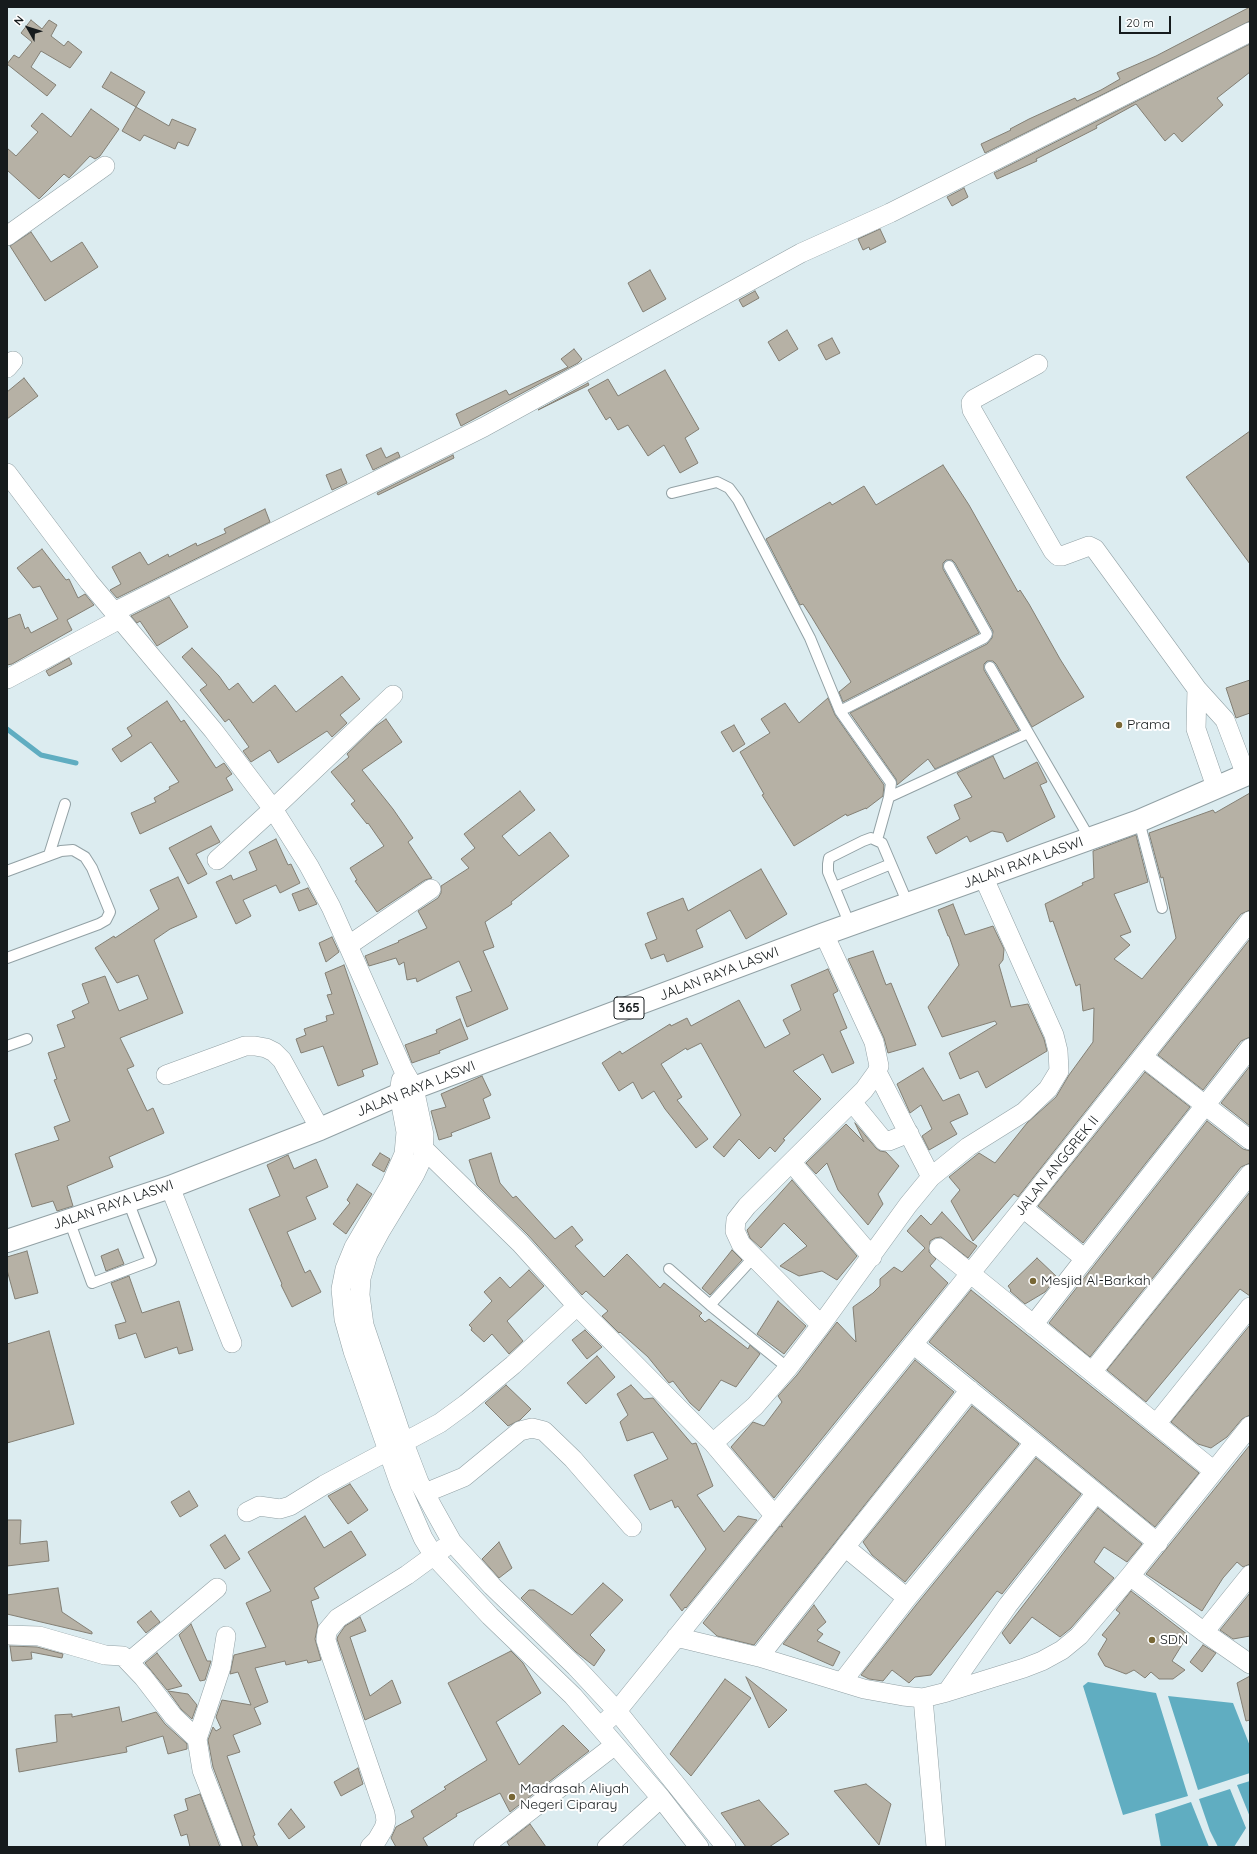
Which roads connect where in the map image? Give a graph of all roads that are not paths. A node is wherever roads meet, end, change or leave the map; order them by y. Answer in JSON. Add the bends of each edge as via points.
{"nodes":[{"id":1,"x":1250,"y":32,"type":"edge"},
{"id":2,"x":105,"y":166,"type":"dead end"},
{"id":3,"x":7,"y":236,"type":"edge"},
{"id":4,"x":1038,"y":364,"type":"dead end"},
{"id":5,"x":7,"y":473,"type":"edge"},
{"id":6,"x":672,"y":493,"type":"dead end"},
{"id":7,"x":949,"y":566,"type":"dead end"},
{"id":8,"x":117,"y":616,"type":"junction"},
{"id":9,"x":990,"y":667,"type":"dead end"},
{"id":10,"x":7,"y":679,"type":"edge"},
{"id":11,"x":1197,"y":689,"type":"junction"},
{"id":12,"x":393,"y":695,"type":"dead end"},
{"id":13,"x":840,"y":711,"type":"junction"},
{"id":14,"x":1028,"y":733,"type":"junction"},
{"id":15,"x":1248,"y":774,"type":"edge"},
{"id":16,"x":1216,"y":787,"type":"junction"},
{"id":17,"x":889,"y":798,"type":"junction"},
{"id":18,"x":64,"y":804,"type":"dead end"},
{"id":19,"x":273,"y":809,"type":"junction"},
{"id":20,"x":1139,"y":821,"type":"junction"},
{"id":21,"x":1090,"y":838,"type":"junction"},
{"id":22,"x":876,"y":840,"type":"junction"},
{"id":23,"x":49,"y":855,"type":"junction"},
{"id":24,"x":217,"y":860,"type":"dead end"},
{"id":25,"x":892,"y":864,"type":"junction"},
{"id":26,"x":7,"y":871,"type":"edge"},
{"id":27,"x":983,"y":876,"type":"junction"},
{"id":28,"x":836,"y":887,"type":"junction"},
{"id":29,"x":431,"y":889,"type":"dead end"},
{"id":30,"x":908,"y":904,"type":"junction"},
{"id":31,"x":1162,"y":908,"type":"dead end"},
{"id":32,"x":1250,"y":921,"type":"edge"},
{"id":33,"x":850,"y":925,"type":"junction"},
{"id":34,"x":824,"y":934,"type":"junction"},
{"id":35,"x":349,"y":945,"type":"junction"},
{"id":36,"x":7,"y":958,"type":"edge"},
{"id":37,"x":27,"y":1039,"type":"dead end"},
{"id":38,"x":7,"y":1046,"type":"edge"},
{"id":39,"x":1250,"y":1048,"type":"edge"},
{"id":40,"x":1143,"y":1057,"type":"junction"},
{"id":41,"x":877,"y":1072,"type":"junction"},
{"id":42,"x":166,"y":1075,"type":"dead end"},
{"id":43,"x":407,"y":1091,"type":"junction"},
{"id":44,"x":852,"y":1102,"type":"junction"},
{"id":45,"x":1205,"y":1105,"type":"junction"},
{"id":46,"x":320,"y":1129,"type":"junction"},
{"id":47,"x":909,"y":1133,"type":"junction"},
{"id":48,"x":1250,"y":1140,"type":"edge"},
{"id":49,"x":424,"y":1149,"type":"junction"},
{"id":50,"x":792,"y":1163,"type":"junction"},
{"id":51,"x":1250,"y":1174,"type":"edge"},
{"id":52,"x":931,"y":1177,"type":"junction"},
{"id":53,"x":170,"y":1187,"type":"junction"},
{"id":54,"x":128,"y":1201,"type":"junction"},
{"id":55,"x":1023,"y":1208,"type":"junction"},
{"id":56,"x":69,"y":1220,"type":"junction"},
{"id":57,"x":7,"y":1241,"type":"edge"},
{"id":58,"x":938,"y":1248,"type":"dead end"},
{"id":59,"x":872,"y":1257,"type":"junction"},
{"id":60,"x":753,"y":1258,"type":"junction"},
{"id":61,"x":1085,"y":1259,"type":"junction"},
{"id":62,"x":669,"y":1269,"type":"dead end"},
{"id":63,"x":970,"y":1274,"type":"junction"},
{"id":64,"x":710,"y":1305,"type":"junction"},
{"id":65,"x":577,"y":1306,"type":"junction"},
{"id":66,"x":1250,"y":1307,"type":"edge"},
{"id":67,"x":821,"y":1325,"type":"junction"},
{"id":68,"x":1033,"y":1325,"type":"junction"},
{"id":69,"x":232,"y":1343,"type":"dead end"},
{"id":70,"x":913,"y":1344,"type":"junction"},
{"id":71,"x":788,"y":1368,"type":"junction"},
{"id":72,"x":1092,"y":1372,"type":"junction"},
{"id":73,"x":970,"y":1390,"type":"junction"},
{"id":74,"x":1156,"y":1424,"type":"junction"},
{"id":75,"x":1250,"y":1426,"type":"edge"},
{"id":76,"x":713,"y":1443,"type":"junction"},
{"id":77,"x":1034,"y":1443,"type":"junction"},
{"id":78,"x":396,"y":1447,"type":"junction"},
{"id":79,"x":1214,"y":1471,"type":"junction"},
{"id":80,"x":425,"y":1493,"type":"junction"},
{"id":81,"x":1096,"y":1493,"type":"junction"},
{"id":82,"x":247,"y":1512,"type":"dead end"},
{"id":83,"x":774,"y":1516,"type":"junction"},
{"id":84,"x":632,"y":1527,"type":"dead end"},
{"id":85,"x":452,"y":1542,"type":"junction"},
{"id":86,"x":1158,"y":1543,"type":"junction"},
{"id":87,"x":845,"y":1547,"type":"junction"},
{"id":88,"x":434,"y":1556,"type":"junction"},
{"id":89,"x":1250,"y":1575,"type":"edge"},
{"id":90,"x":1130,"y":1576,"type":"junction"},
{"id":91,"x":217,"y":1588,"type":"dead end"},
{"id":92,"x":907,"y":1598,"type":"junction"},
{"id":93,"x":1204,"y":1632,"type":"junction"},
{"id":94,"x":7,"y":1635,"type":"edge"},
{"id":95,"x":226,"y":1636,"type":"dead end"},
{"id":96,"x":676,"y":1637,"type":"junction"},
{"id":97,"x":759,"y":1657,"type":"junction"},
{"id":98,"x":129,"y":1662,"type":"junction"},
{"id":99,"x":1250,"y":1664,"type":"edge"},
{"id":100,"x":842,"y":1682,"type":"junction"},
{"id":101,"x":947,"y":1692,"type":"junction"},
{"id":102,"x":923,"y":1698,"type":"junction"},
{"id":103,"x":617,"y":1711,"type":"junction"},
{"id":104,"x":600,"y":1727,"type":"junction"},
{"id":105,"x":197,"y":1739,"type":"junction"},
{"id":106,"x":616,"y":1745,"type":"junction"},
{"id":107,"x":661,"y":1798,"type":"junction"},
{"id":108,"x":232,"y":1847,"type":"edge"},
{"id":109,"x":370,"y":1847,"type":"edge"},
{"id":110,"x":483,"y":1847,"type":"edge"},
{"id":111,"x":607,"y":1847,"type":"edge"},
{"id":112,"x":699,"y":1847,"type":"edge"},
{"id":113,"x":726,"y":1847,"type":"edge"},
{"id":114,"x":936,"y":1847,"type":"edge"}],
"edges":[{"from":1,"to":8,"type":"street","via":[[897,210],[801,253],[484,427]]},
{"from":2,"to":3,"type":"street"},
{"from":4,"to":11,"type":"street","via":[[974,399],[971,403],[972,410],[1053,552],[1062,556],[1089,546],[1095,549]]},
{"from":5,"to":8,"type":"street"},
{"from":6,"to":13,"type":"lane","via":[[717,482],[729,488],[738,500],[810,638]]},
{"from":7,"to":13,"type":"lane","via":[[987,634],[984,638]]},
{"from":8,"to":10,"type":"street"},
{"from":8,"to":19,"type":"street","via":[[213,730]]},
{"from":9,"to":14,"type":"lane"},
{"from":11,"to":15,"type":"street","via":[[1225,720]]},
{"from":11,"to":16,"type":"street","via":[[1196,729]]},
{"from":12,"to":19,"type":"street"},
{"from":13,"to":17,"type":"lane","via":[[891,783]]},
{"from":14,"to":17,"type":"lane"},
{"from":14,"to":21,"type":"lane"},
{"from":15,"to":16,"type":"main road","name":"JALAN RAYA LASWI","number":"365"},
{"from":16,"to":20,"type":"main road","name":"JALAN RAYA LASWI","number":"365"},
{"from":17,"to":22,"type":"lane"},
{"from":18,"to":23,"type":"lane"},
{"from":19,"to":24,"type":"street"},
{"from":19,"to":35,"type":"street","via":[[309,866]]},
{"from":20,"to":21,"type":"main road","name":"JALAN RAYA LASWI","number":"365"},
{"from":20,"to":31,"type":"lane"},
{"from":21,"to":27,"type":"main road","name":"JALAN RAYA LASWI","number":"365"},
{"from":22,"to":25,"type":"lane","via":[[882,843]]},
{"from":22,"to":28,"type":"lane","via":[[871,838],[829,858],[828,872]]},
{"from":23,"to":26,"type":"lane"},
{"from":23,"to":36,"type":"lane","via":[[67,849],[85,857],[98,880],[109,908],[109,916],[99,924]]},
{"from":25,"to":28,"type":"lane"},
{"from":25,"to":30,"type":"lane"},
{"from":27,"to":30,"type":"main road","name":"JALAN RAYA LASWI","number":"365"},
{"from":27,"to":52,"type":"street","via":[[1054,1035],[1058,1051],[1058,1071],[1048,1089],[1024,1112],[968,1147]]},
{"from":28,"to":33,"type":"lane"},
{"from":29,"to":35,"type":"street"},
{"from":30,"to":33,"type":"main road","name":"JALAN RAYA LASWI","number":"365"},
{"from":32,"to":40,"type":"street","name":"JALAN ANGGREK II"},
{"from":33,"to":34,"type":"main road","name":"JALAN RAYA LASWI","number":"365"},
{"from":34,"to":41,"type":"street","via":[[874,1042],[878,1058]]},
{"from":34,"to":43,"type":"main road","name":"JALAN RAYA LASWI","number":"365"},
{"from":35,"to":43,"type":"street","via":[[403,1069]]},
{"from":37,"to":38,"type":"lane"},
{"from":39,"to":45,"type":"street"},
{"from":40,"to":45,"type":"street"},
{"from":40,"to":55,"type":"street","name":"JALAN ANGGREK II"},
{"from":41,"to":44,"type":"street"},
{"from":41,"to":47,"type":"street"},
{"from":42,"to":46,"type":"street","via":[[245,1046],[266,1048],[282,1060]]},
{"from":43,"to":46,"type":"main road","name":"JALAN RAYA LASWI","number":"365"},
{"from":43,"to":49,"type":"street","via":[[421,1117]]},
{"from":43,"to":78,"type":"street","via":[[404,1154],[391,1184],[354,1247],[345,1269],[341,1289],[344,1319],[353,1351]]},
{"from":44,"to":47,"type":"street","via":[[884,1141]]},
{"from":44,"to":50,"type":"street"},
{"from":45,"to":48,"type":"street"},
{"from":45,"to":61,"type":"street"},
{"from":46,"to":53,"type":"main road","name":"JALAN RAYA LASWI","number":"365"},
{"from":47,"to":52,"type":"street"},
{"from":49,"to":65,"type":"street","via":[[520,1243]]},
{"from":49,"to":78,"type":"street","via":[[415,1174],[368,1254],[361,1278],[360,1295],[364,1325]]},
{"from":50,"to":59,"type":"street"},
{"from":50,"to":60,"type":"street","via":[[736,1220],[736,1238]]},
{"from":51,"to":72,"type":"street"},
{"from":52,"to":59,"type":"street"},
{"from":53,"to":54,"type":"main road","name":"JALAN RAYA LASWI","number":"365"},
{"from":53,"to":69,"type":"street"},
{"from":54,"to":56,"type":"main road","name":"JALAN RAYA LASWI","number":"365"},
{"from":54,"to":56,"type":"lane","via":[[151,1261],[92,1283]]},
{"from":55,"to":61,"type":"street"},
{"from":55,"to":63,"type":"street","name":"JALAN ANGGREK II"},
{"from":56,"to":57,"type":"main road","name":"JALAN RAYA LASWI","number":"365"},
{"from":58,"to":63,"type":"street"},
{"from":59,"to":67,"type":"street"},
{"from":60,"to":64,"type":"lane"},
{"from":60,"to":67,"type":"street"},
{"from":61,"to":68,"type":"street"},
{"from":62,"to":64,"type":"lane"},
{"from":63,"to":68,"type":"street"},
{"from":63,"to":70,"type":"street","name":"JALAN ANGGREK II"},
{"from":64,"to":71,"type":"lane"},
{"from":65,"to":76,"type":"street"},
{"from":65,"to":78,"type":"street","via":[[466,1404],[440,1423]]},
{"from":66,"to":74,"type":"street"},
{"from":67,"to":71,"type":"street"},
{"from":68,"to":72,"type":"street"},
{"from":70,"to":73,"type":"street"},
{"from":70,"to":83,"type":"street","name":"JALAN ANGGREK II"},
{"from":71,"to":76,"type":"street","via":[[755,1406]]},
{"from":72,"to":74,"type":"street"},
{"from":73,"to":77,"type":"street"},
{"from":73,"to":87,"type":"street"},
{"from":74,"to":79,"type":"street"},
{"from":75,"to":79,"type":"street"},
{"from":76,"to":83,"type":"street"},
{"from":77,"to":81,"type":"street"},
{"from":77,"to":92,"type":"street"},
{"from":78,"to":80,"type":"street"},
{"from":78,"to":82,"type":"street","via":[[290,1506],[280,1509],[259,1506]]},
{"from":78,"to":88,"type":"street","via":[[410,1509]]},
{"from":79,"to":86,"type":"street"},
{"from":80,"to":84,"type":"street","via":[[464,1477],[520,1431],[532,1428],[544,1431],[556,1442]]},
{"from":80,"to":85,"type":"street"},
{"from":81,"to":86,"type":"street"},
{"from":81,"to":101,"type":"street","via":[[1008,1605]]},
{"from":83,"to":96,"type":"street","name":"JALAN ANGGREK II"},
{"from":85,"to":88,"type":"street"},
{"from":85,"to":103,"type":"street"},
{"from":86,"to":90,"type":"street"},
{"from":87,"to":92,"type":"street"},
{"from":87,"to":97,"type":"street"},
{"from":88,"to":104,"type":"street","via":[[465,1591]]},
{"from":88,"to":109,"type":"street","via":[[338,1618],[327,1631],[326,1640],[330,1653],[385,1813],[384,1828]]},
{"from":89,"to":93,"type":"street"},
{"from":90,"to":93,"type":"street"},
{"from":90,"to":101,"type":"street","via":[[1079,1636],[1062,1650],[1024,1668]]},
{"from":91,"to":98,"type":"street"},
{"from":92,"to":100,"type":"street"},
{"from":93,"to":99,"type":"street"},
{"from":94,"to":98,"type":"street","via":[[39,1636],[105,1654],[123,1656]]},
{"from":95,"to":105,"type":"street","via":[[221,1667]]},
{"from":96,"to":97,"type":"street"},
{"from":96,"to":103,"type":"street","name":"JALAN ANGGREK II"},
{"from":97,"to":100,"type":"street"},
{"from":98,"to":105,"type":"street","via":[[162,1703]]},
{"from":100,"to":102,"type":"street","via":[[864,1689]]},
{"from":101,"to":102,"type":"street"},
{"from":102,"to":114,"type":"street"},
{"from":103,"to":104,"type":"street","name":"JALAN ANGGREK II"},
{"from":103,"to":113,"type":"street"},
{"from":104,"to":106,"type":"street"},
{"from":105,"to":108,"type":"street","via":[[202,1770]]},
{"from":106,"to":107,"type":"street"},
{"from":106,"to":110,"type":"street"},
{"from":107,"to":111,"type":"street"},
{"from":107,"to":112,"type":"street"}]}
